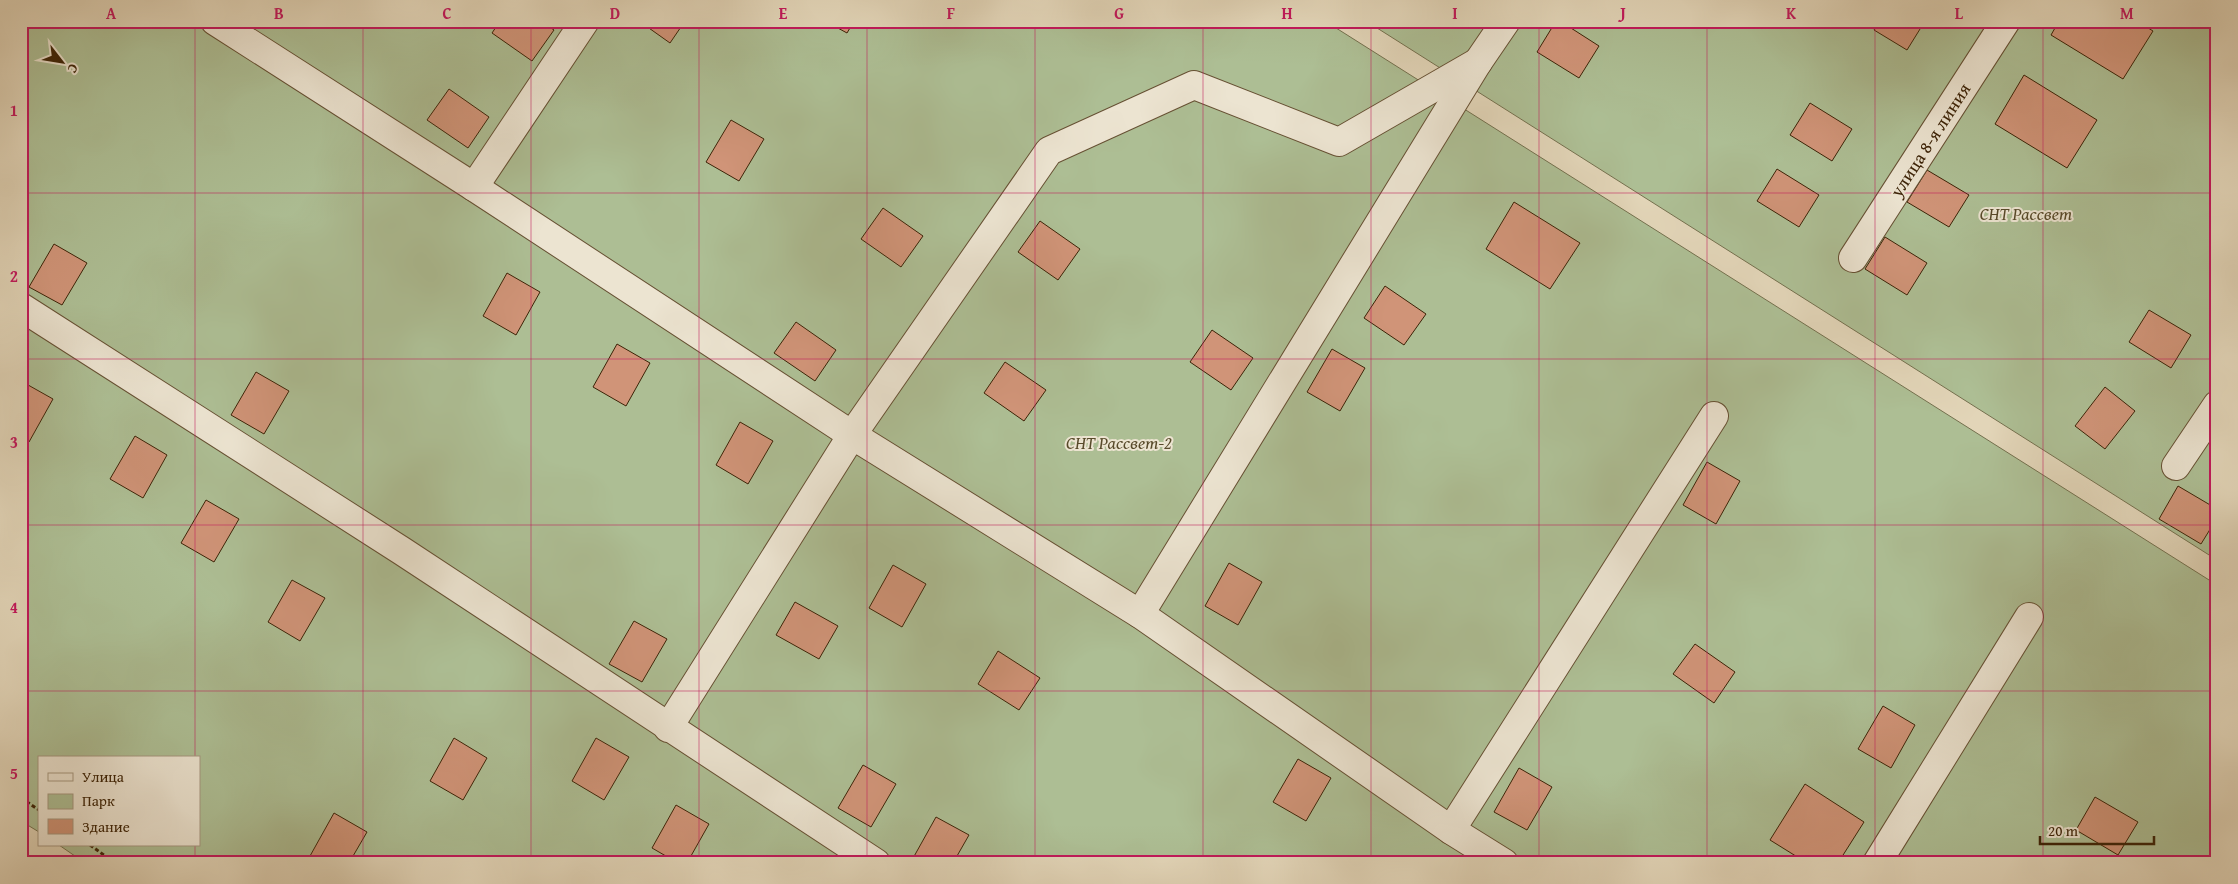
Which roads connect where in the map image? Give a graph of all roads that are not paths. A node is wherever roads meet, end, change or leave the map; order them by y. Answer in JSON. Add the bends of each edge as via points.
{"nodes":[{"id":1,"x":215,"y":21,"type":"edge"},
{"id":2,"x":585,"y":21,"type":"edge"},
{"id":3,"x":1506,"y":21,"type":"edge"},
{"id":4,"x":2006,"y":21,"type":"edge"},
{"id":5,"x":1478,"y":62,"type":"junction"},
{"id":6,"x":474,"y":188,"type":"junction"},
{"id":7,"x":1853,"y":258,"type":"dead end"},
{"id":8,"x":21,"y":307,"type":"edge"},
{"id":9,"x":2217,"y":405,"type":"edge"},
{"id":10,"x":1714,"y":416,"type":"dead end"},
{"id":11,"x":852,"y":435,"type":"junction"},
{"id":12,"x":2176,"y":466,"type":"dead end"},
{"id":13,"x":1140,"y":614,"type":"junction"},
{"id":14,"x":2029,"y":618,"type":"dead end"},
{"id":15,"x":668,"y":728,"type":"junction"},
{"id":16,"x":1451,"y":830,"type":"junction"},
{"id":17,"x":876,"y":863,"type":"edge"},
{"id":18,"x":1504,"y":863,"type":"edge"},
{"id":19,"x":1877,"y":863,"type":"edge"}],
"edges":[{"from":1,"to":6,"type":"street"},
{"from":2,"to":6,"type":"street"},
{"from":3,"to":5,"type":"street"},
{"from":4,"to":7,"type":"street","name":"улица 8-я линия"},
{"from":5,"to":11,"type":"street","via":[[1339,142],[1194,85],[1049,151]]},
{"from":5,"to":13,"type":"street"},
{"from":6,"to":11,"type":"street"},
{"from":8,"to":15,"type":"street","via":[[402,551]]},
{"from":9,"to":12,"type":"street"},
{"from":10,"to":16,"type":"street"},
{"from":11,"to":13,"type":"street"},
{"from":11,"to":15,"type":"street"},
{"from":13,"to":16,"type":"street"},
{"from":14,"to":19,"type":"street"},
{"from":15,"to":17,"type":"street"},
{"from":16,"to":18,"type":"street"}]}
